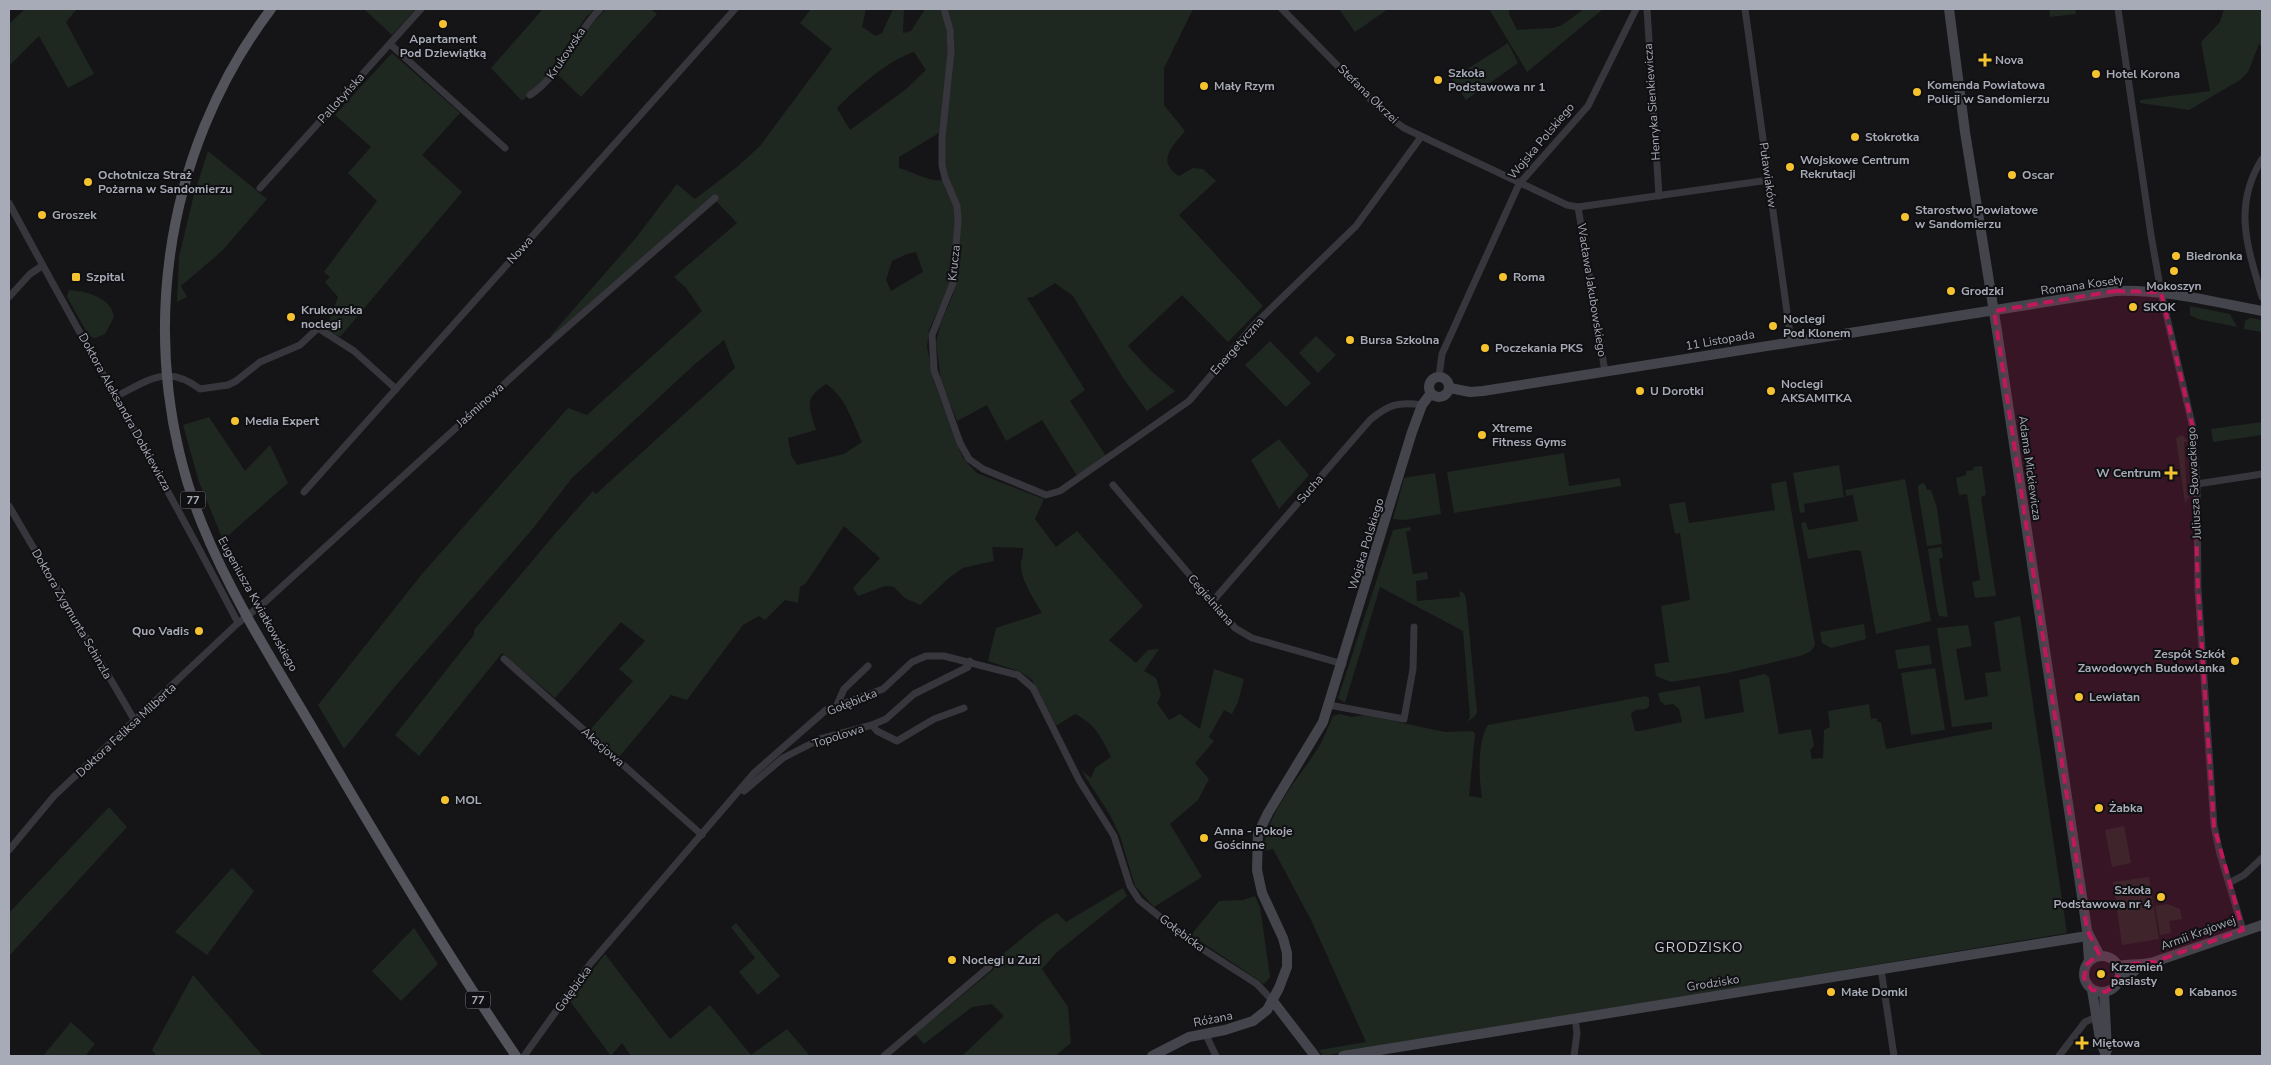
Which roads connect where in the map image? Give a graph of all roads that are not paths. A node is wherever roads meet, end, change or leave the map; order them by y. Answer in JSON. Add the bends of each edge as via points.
{"nodes":[{"id":1,"x":271,"y":9,"type":"edge"},
{"id":2,"x":421,"y":9,"type":"edge"},
{"id":3,"x":600,"y":9,"type":"edge"},
{"id":4,"x":735,"y":9,"type":"edge"},
{"id":5,"x":944,"y":9,"type":"edge"},
{"id":6,"x":1636,"y":9,"type":"edge"},
{"id":7,"x":1647,"y":9,"type":"edge"},
{"id":8,"x":1745,"y":9,"type":"edge"},
{"id":9,"x":1949,"y":9,"type":"edge"},
{"id":10,"x":2118,"y":9,"type":"edge"},
{"id":11,"x":1284,"y":10,"type":"edge"},
{"id":12,"x":390,"y":44,"type":"junction"},
{"id":13,"x":530,"y":95,"type":"dead end"},
{"id":14,"x":1421,"y":138,"type":"junction"},
{"id":15,"x":505,"y":148,"type":"dead end"},
{"id":16,"x":2262,"y":159,"type":"edge"},
{"id":17,"x":1769,"y":180,"type":"junction"},
{"id":18,"x":1519,"y":184,"type":"junction"},
{"id":19,"x":260,"y":188,"type":"dead end"},
{"id":20,"x":1659,"y":196,"type":"junction"},
{"id":21,"x":715,"y":198,"type":"dead end"},
{"id":22,"x":9,"y":203,"type":"edge"},
{"id":23,"x":1578,"y":207,"type":"junction"},
{"id":24,"x":42,"y":266,"type":"junction"},
{"id":25,"x":2161,"y":292,"type":"junction"},
{"id":26,"x":9,"y":297,"type":"edge"},
{"id":27,"x":2262,"y":305,"type":"edge"},
{"id":28,"x":1994,"y":311,"type":"junction"},
{"id":29,"x":1791,"y":341,"type":"junction"},
{"id":30,"x":1605,"y":372,"type":"junction"},
{"id":31,"x":167,"y":375,"type":"junction"},
{"id":32,"x":1439,"y":376,"type":"junction"},
{"id":33,"x":1450,"y":388,"type":"junction"},
{"id":34,"x":396,"y":389,"type":"junction"},
{"id":35,"x":1431,"y":393,"type":"junction"},
{"id":36,"x":117,"y":396,"type":"junction"},
{"id":37,"x":1422,"y":405,"type":"junction"},
{"id":38,"x":2262,"y":474,"type":"edge"},
{"id":39,"x":1014,"y":481,"type":"joint"},
{"id":40,"x":2196,"y":484,"type":"junction"},
{"id":41,"x":1113,"y":485,"type":"dead end"},
{"id":42,"x":304,"y":492,"type":"dead end"},
{"id":43,"x":9,"y":506,"type":"edge"},
{"id":44,"x":1212,"y":602,"type":"junction"},
{"id":45,"x":248,"y":616,"type":"junction"},
{"id":46,"x":238,"y":623,"type":"junction"},
{"id":47,"x":1414,"y":627,"type":"dead end"},
{"id":48,"x":504,"y":660,"type":"dead end"},
{"id":49,"x":970,"y":661,"type":"junction"},
{"id":50,"x":1343,"y":664,"type":"junction"},
{"id":51,"x":868,"y":666,"type":"dead end"},
{"id":52,"x":1329,"y":705,"type":"junction"},
{"id":53,"x":836,"y":707,"type":"junction"},
{"id":54,"x":964,"y":708,"type":"dead end"},
{"id":55,"x":135,"y":721,"type":"junction"},
{"id":56,"x":872,"y":725,"type":"junction"},
{"id":57,"x":731,"y":800,"type":"junction"},
{"id":58,"x":702,"y":834,"type":"junction"},
{"id":59,"x":9,"y":850,"type":"edge"},
{"id":60,"x":2262,"y":858,"type":"edge"},
{"id":61,"x":2229,"y":883,"type":"junction"},
{"id":62,"x":2262,"y":925,"type":"edge"},
{"id":63,"x":2242,"y":930,"type":"junction"},
{"id":64,"x":2087,"y":933,"type":"junction"},
{"id":65,"x":2100,"y":956,"type":"junction"},
{"id":66,"x":2089,"y":961,"type":"junction"},
{"id":67,"x":2141,"y":965,"type":"junction"},
{"id":68,"x":2117,"y":966,"type":"junction"},
{"id":69,"x":989,"y":968,"type":"dead end"},
{"id":70,"x":1881,"y":969,"type":"junction"},
{"id":71,"x":2119,"y":978,"type":"junction"},
{"id":72,"x":2092,"y":990,"type":"junction"},
{"id":73,"x":2104,"y":992,"type":"junction"},
{"id":74,"x":1272,"y":1000,"type":"junction"},
{"id":75,"x":2096,"y":1017,"type":"junction"},
{"id":76,"x":1575,"y":1018,"type":"junction"},
{"id":77,"x":1205,"y":1033,"type":"junction"},
{"id":78,"x":516,"y":1056,"type":"edge"},
{"id":79,"x":524,"y":1056,"type":"edge"},
{"id":80,"x":884,"y":1056,"type":"edge"},
{"id":81,"x":1152,"y":1056,"type":"edge"},
{"id":82,"x":1216,"y":1056,"type":"edge"},
{"id":83,"x":1315,"y":1056,"type":"edge"},
{"id":84,"x":1343,"y":1056,"type":"edge"},
{"id":85,"x":1574,"y":1056,"type":"edge"},
{"id":86,"x":1894,"y":1056,"type":"edge"},
{"id":87,"x":2059,"y":1056,"type":"edge"},
{"id":88,"x":2106,"y":1056,"type":"edge"}],
"edges":[{"from":1,"to":31,"type":"main road","name":"Eugeniusza Kwiatkowskiego","number":"77","via":[[238,58],[218,96],[185,182],[172,236],[166,283],[164,330]]},
{"from":2,"to":12,"type":"street","name":"Pallotyńska"},
{"from":3,"to":13,"type":"street","name":"Krukowska","via":[[588,21],[544,86]]},
{"from":4,"to":34,"type":"street","name":"Nowa"},
{"from":5,"to":39,"type":"street","name":"Krucza","via":[[950,30],[951,52],[942,165],[957,206],[958,221],[953,283],[932,335],[931,355],[964,452],[982,469]]},
{"from":6,"to":18,"type":"street","name":"Wojska Polskiego","via":[[1588,106]]},
{"from":7,"to":20,"type":"street","name":"Henryka Sienkiewicza"},
{"from":8,"to":17,"type":"street","name":"Puławiaków"},
{"from":9,"to":28,"type":"street","name":"Adama Mickiewicza"},
{"from":10,"to":25,"type":"street","name":"Juliusza Słowackiego"},
{"from":11,"to":14,"type":"street","name":"Stefana Okrzei","via":[[1386,115]]},
{"from":12,"to":15,"type":"street"},
{"from":12,"to":19,"type":"street","name":"Pallotyńska"},
{"from":14,"to":18,"type":"street","name":"Stefana Okrzei"},
{"from":14,"to":39,"type":"street","name":"Energetyczna","via":[[1356,226],[1248,331],[1189,401],[1054,494],[1046,495]]},
{"from":16,"to":27,"type":"street","via":[[2248,187],[2244,214]]},
{"from":17,"to":20,"type":"street"},
{"from":17,"to":29,"type":"street","name":"Puławiaków"},
{"from":18,"to":23,"type":"street","name":"Stefana Okrzei"},
{"from":18,"to":32,"type":"street","name":"Wojska Polskiego","via":[[1442,354]]},
{"from":20,"to":23,"type":"street"},
{"from":21,"to":45,"type":"street","name":"Jaśminowa","via":[[548,344]]},
{"from":22,"to":24,"type":"street","name":"Doktora Aleksandra Dobkiewicza"},
{"from":23,"to":30,"type":"street","name":"Wacława Jakubowskiego"},
{"from":24,"to":26,"type":"street"},
{"from":24,"to":36,"type":"street","name":"Doktora Aleksandra Dobkiewicza"},
{"from":25,"to":27,"type":"street","name":"Romana Koseły"},
{"from":25,"to":28,"type":"street","name":"Romana Koseły","via":[[2115,291]]},
{"from":25,"to":40,"type":"street","name":"Juliusza Słowackiego","via":[[2193,428]]},
{"from":28,"to":29,"type":"street","name":"11 Listopada"},
{"from":28,"to":64,"type":"street","name":"Adama Mickiewicza"},
{"from":29,"to":30,"type":"street","name":"11 Listopada"},
{"from":30,"to":33,"type":"street","name":"11 Listopada","via":[[1483,391]]},
{"from":31,"to":34,"type":"street","via":[[186,378],[200,389],[228,385],[260,362],[300,345],[318,328],[354,351]]},
{"from":31,"to":36,"type":"street","via":[[148,380]]},
{"from":31,"to":45,"type":"main road","name":"Eugeniusza Kwiatkowskiego","number":"77","via":[[175,438],[194,504],[214,552]]},
{"from":32,"to":33,"type":"street","via":[[1447,380]]},
{"from":32,"to":35,"type":"street","via":[[1430,383]]},
{"from":33,"to":35,"type":"street","via":[[1440,397]]},
{"from":34,"to":42,"type":"street","name":"Nowa"},
{"from":35,"to":37,"type":"street","name":"Wojska Polskiego"},
{"from":36,"to":46,"type":"street","name":"Doktora Aleksandra Dobkiewicza"},
{"from":37,"to":44,"type":"street","name":"Sucha","via":[[1403,402],[1384,409],[1370,420]]},
{"from":37,"to":50,"type":"street","name":"Wojska Polskiego"},
{"from":38,"to":40,"type":"street"},
{"from":40,"to":61,"type":"street","name":"Juliusza Słowackiego","via":[[2198,589],[2212,807]]},
{"from":41,"to":44,"type":"street","name":"Cegielniana"},
{"from":43,"to":55,"type":"street","name":"Doktora Zygmunta Schinzla"},
{"from":44,"to":50,"type":"street","name":"Cegielniana","via":[[1243,634]]},
{"from":45,"to":46,"type":"street","name":"Doktora Feliksa Milberta"},
{"from":45,"to":78,"type":"main road","name":"Eugeniusza Kwiatkowskiego","number":"77","via":[[432,929]]},
{"from":46,"to":55,"type":"street","name":"Doktora Feliksa Milberta"},
{"from":47,"to":52,"type":"street","via":[[1413,669],[1404,720]]},
{"from":48,"to":58,"type":"street","name":"Akacjowa"},
{"from":49,"to":53,"type":"street","name":"Gołębicka","via":[[926,656],[912,662],[883,689]]},
{"from":49,"to":56,"type":"street","name":"Topolowa","via":[[968,667],[914,694],[886,719]]},
{"from":49,"to":74,"type":"street","name":"Gołębicka","via":[[1018,675],[1033,688],[1080,780],[1114,836],[1130,886],[1139,900],[1190,942],[1257,984]]},
{"from":50,"to":52,"type":"street","name":"Wojska Polskiego"},
{"from":51,"to":53,"type":"street","via":[[844,689]]},
{"from":52,"to":74,"type":"street","name":"Wojska Polskiego","via":[[1317,734],[1258,834],[1261,886],[1288,953],[1285,974]]},
{"from":53,"to":57,"type":"street","name":"Gołębicka","via":[[826,710],[754,773]]},
{"from":54,"to":56,"type":"street","name":"Topolowa","via":[[934,719],[897,741]]},
{"from":55,"to":59,"type":"street","name":"Doktora Feliksa Milberta","via":[[54,796]]},
{"from":56,"to":57,"type":"street","name":"Topolowa","via":[[820,739],[783,758]]},
{"from":57,"to":58,"type":"street","name":"Gołębicka"},
{"from":58,"to":79,"type":"street","name":"Gołębicka","via":[[590,964]]},
{"from":60,"to":61,"type":"street","via":[[2244,875]]},
{"from":61,"to":63,"type":"street","name":"Juliusza Słowackiego"},
{"from":62,"to":63,"type":"street","name":"Armii Krajowej"},
{"from":63,"to":67,"type":"street","name":"Armii Krajowej"},
{"from":64,"to":65,"type":"street","name":"Adama Mickiewicza"},
{"from":64,"to":66,"type":"street","name":"Adama Mickiewicza"},
{"from":64,"to":70,"type":"street","name":"Grodzisko"},
{"from":65,"to":66,"type":"street"},
{"from":65,"to":68,"type":"street","via":[[2111,959]]},
{"from":66,"to":72,"type":"street","via":[[2084,974]]},
{"from":67,"to":68,"type":"street","name":"Armii Krajowej"},
{"from":67,"to":71,"type":"street","name":"Armii Krajowej"},
{"from":68,"to":71,"type":"street"},
{"from":69,"to":80,"type":"street"},
{"from":70,"to":76,"type":"street","name":"Grodzisko"},
{"from":70,"to":86,"type":"street"},
{"from":71,"to":73,"type":"street","via":[[2114,987]]},
{"from":72,"to":73,"type":"street"},
{"from":72,"to":75,"type":"street"},
{"from":73,"to":88,"type":"street"},
{"from":74,"to":77,"type":"street","name":"Różana","via":[[1262,1015],[1245,1025]]},
{"from":74,"to":83,"type":"street"},
{"from":75,"to":87,"type":"street","via":[[2085,1022]]},
{"from":75,"to":88,"type":"street"},
{"from":76,"to":84,"type":"street","name":"Grodzisko"},
{"from":76,"to":85,"type":"street"},
{"from":77,"to":81,"type":"street","name":"Różana","via":[[1181,1040]]},
{"from":77,"to":82,"type":"street"}]}
